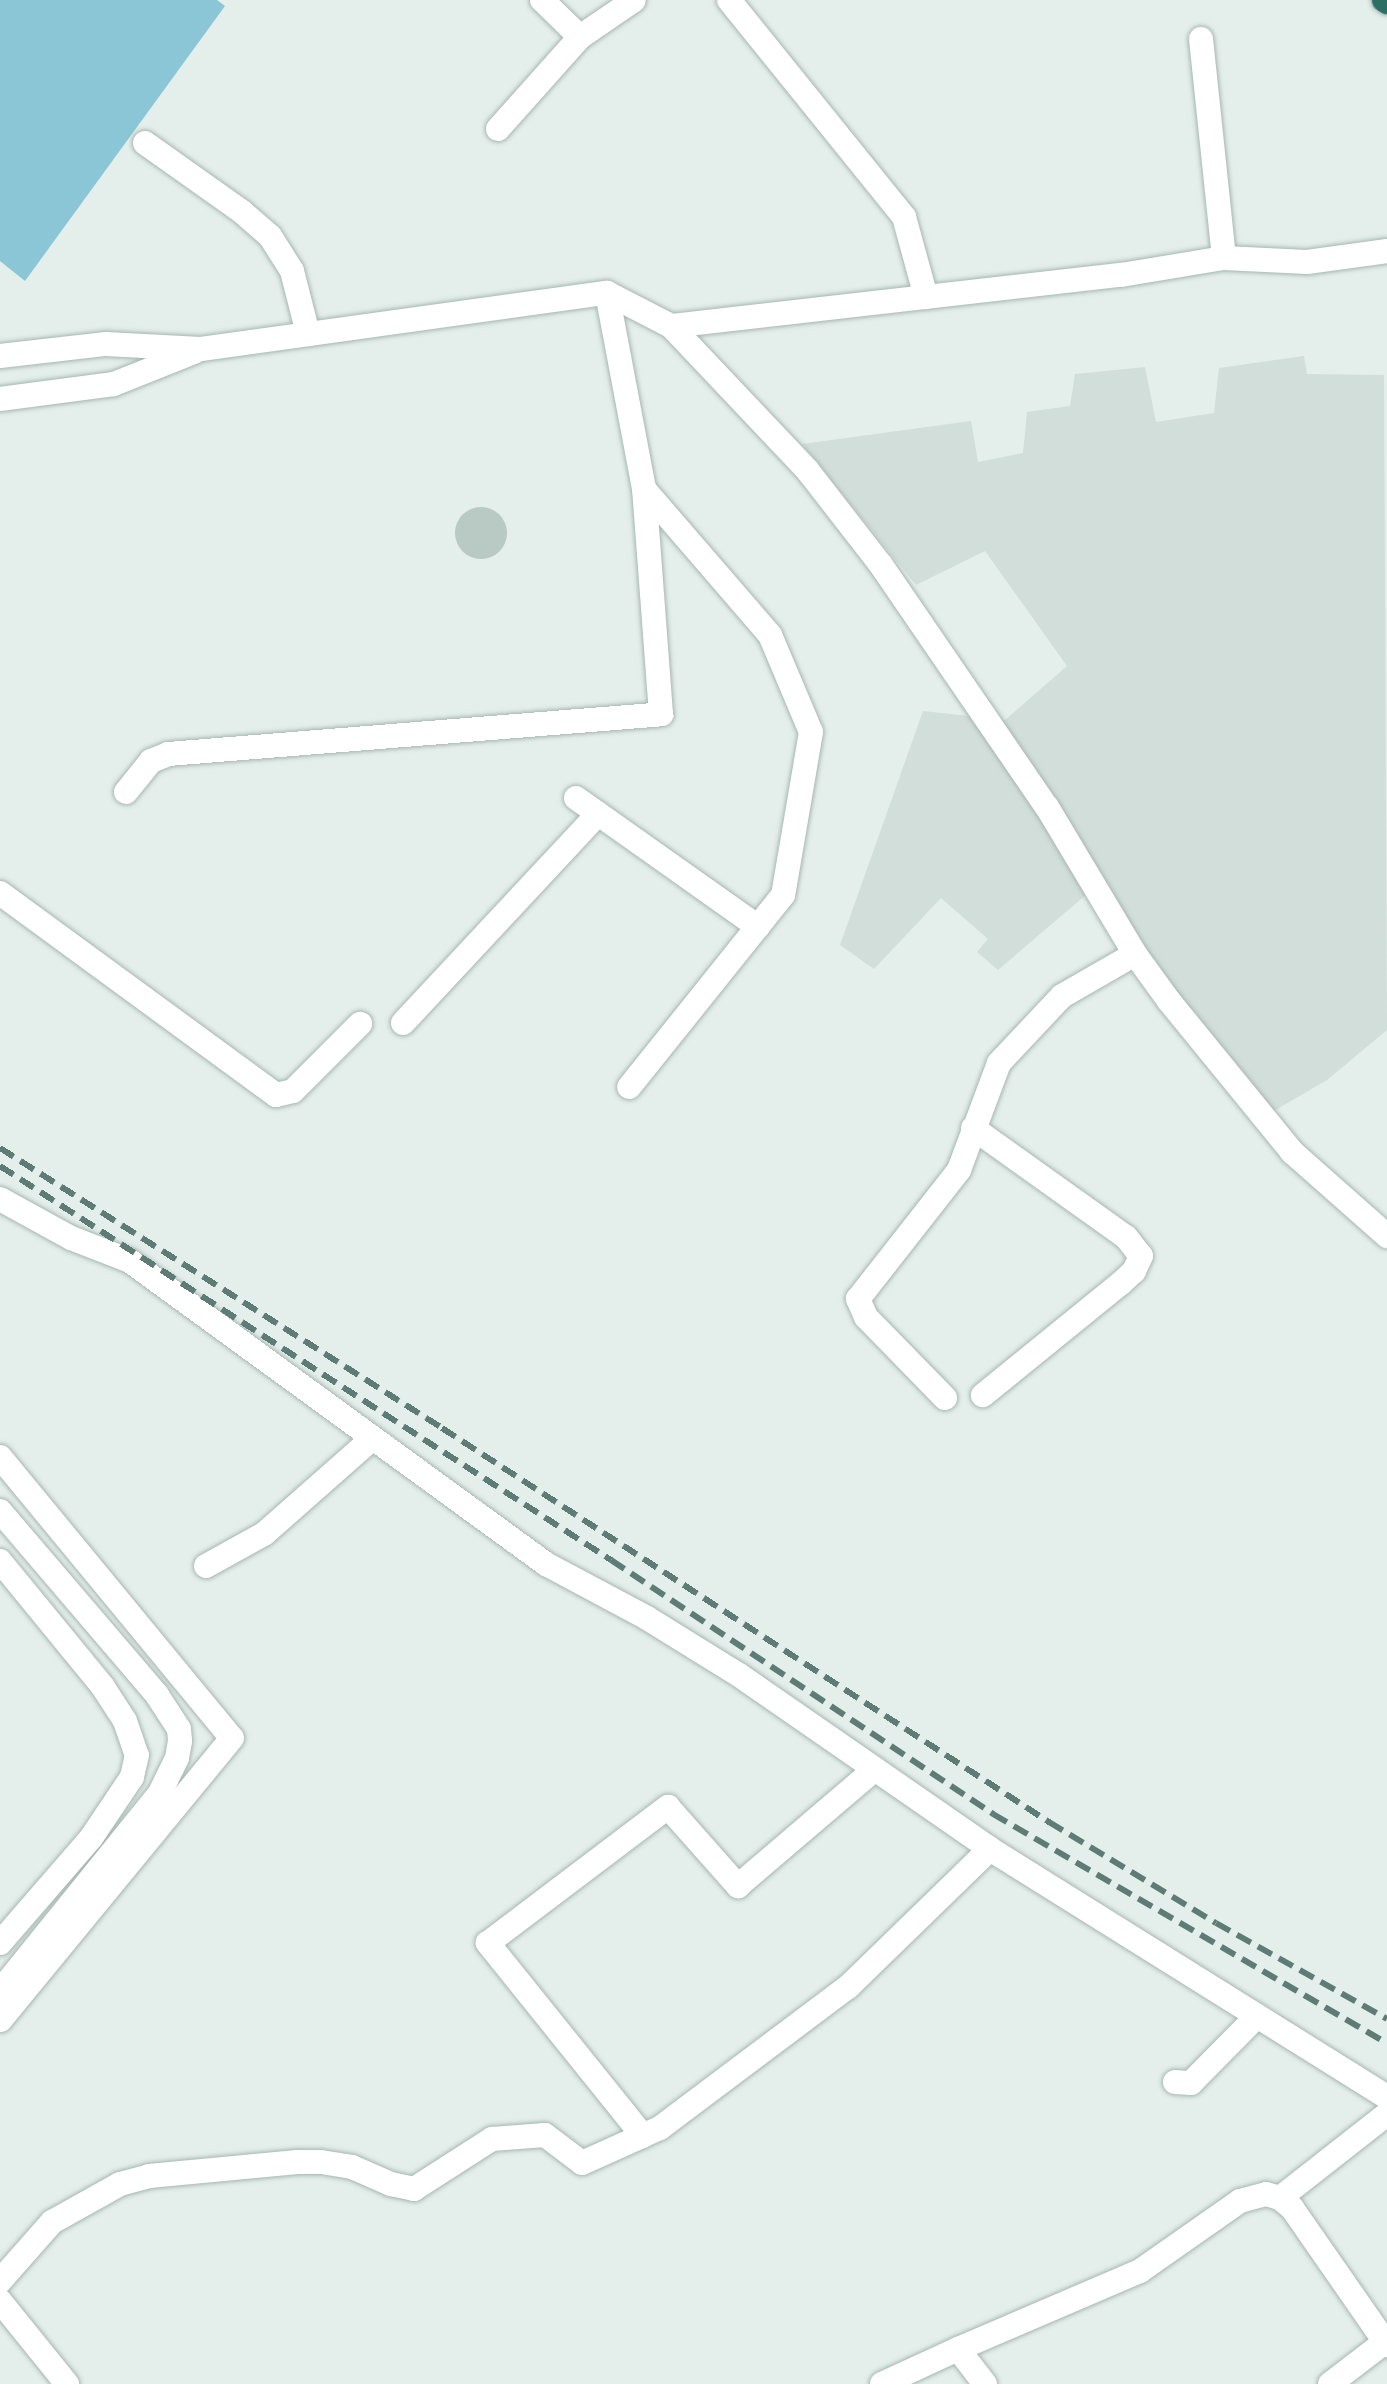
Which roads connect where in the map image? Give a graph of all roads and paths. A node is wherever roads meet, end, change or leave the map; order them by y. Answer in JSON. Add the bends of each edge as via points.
{"nodes":[{"id":1,"x":542,"y":0,"type":"edge"},
{"id":2,"x":634,"y":0,"type":"edge"},
{"id":3,"x":729,"y":0,"type":"edge"},
{"id":4,"x":580,"y":37,"type":"junction"},
{"id":5,"x":1201,"y":39,"type":"dead end"},
{"id":6,"x":498,"y":129,"type":"dead end"},
{"id":7,"x":145,"y":143,"type":"dead end"},
{"id":8,"x":1387,"y":251,"type":"edge"},
{"id":9,"x":1224,"y":258,"type":"junction"},
{"id":10,"x":607,"y":293,"type":"junction"},
{"id":11,"x":926,"y":297,"type":"junction"},
{"id":12,"x":671,"y":326,"type":"junction"},
{"id":13,"x":308,"y":334,"type":"junction"},
{"id":14,"x":201,"y":349,"type":"junction"},
{"id":15,"x":0,"y":356,"type":"edge"},
{"id":16,"x":0,"y":399,"type":"edge"},
{"id":17,"x":644,"y":489,"type":"junction"},
{"id":18,"x":126,"y":792,"type":"dead end"},
{"id":19,"x":576,"y":798,"type":"dead end"},
{"id":20,"x":598,"y":814,"type":"junction"},
{"id":21,"x":0,"y":893,"type":"edge"},
{"id":22,"x":758,"y":927,"type":"junction"},
{"id":23,"x":1135,"y":954,"type":"junction"},
{"id":24,"x":403,"y":1023,"type":"dead end"},
{"id":25,"x":360,"y":1024,"type":"dead end"},
{"id":26,"x":629,"y":1087,"type":"dead end"},
{"id":27,"x":973,"y":1128,"type":"junction"},
{"id":28,"x":0,"y":1199,"type":"edge"},
{"id":29,"x":1387,"y":1236,"type":"edge"},
{"id":30,"x":983,"y":1395,"type":"dead end"},
{"id":31,"x":945,"y":1398,"type":"dead end"},
{"id":32,"x":373,"y":1438,"type":"junction"},
{"id":33,"x":0,"y":1457,"type":"edge"},
{"id":34,"x":0,"y":1511,"type":"edge"},
{"id":35,"x":0,"y":1561,"type":"edge"},
{"id":36,"x":206,"y":1566,"type":"dead end"},
{"id":37,"x":875,"y":1769,"type":"junction"},
{"id":38,"x":990,"y":1849,"type":"junction"},
{"id":39,"x":0,"y":1943,"type":"edge"},
{"id":40,"x":0,"y":1991,"type":"edge"},
{"id":41,"x":1257,"y":2016,"type":"junction"},
{"id":42,"x":0,"y":2020,"type":"edge"},
{"id":43,"x":1175,"y":2082,"type":"dead end"},
{"id":44,"x":1387,"y":2097,"type":"edge"},
{"id":45,"x":1387,"y":2114,"type":"edge"},
{"id":46,"x":643,"y":2136,"type":"junction"},
{"id":47,"x":1280,"y":2198,"type":"junction"},
{"id":48,"x":0,"y":2281,"type":"edge"},
{"id":49,"x":0,"y":2301,"type":"edge"},
{"id":50,"x":1386,"y":2343,"type":"edge"},
{"id":51,"x":958,"y":2349,"type":"junction"},
{"id":52,"x":67,"y":2384,"type":"edge"},
{"id":53,"x":882,"y":2384,"type":"edge"},
{"id":54,"x":985,"y":2384,"type":"edge"},
{"id":55,"x":1330,"y":2384,"type":"edge"}],
"edges":[{"from":1,"to":4,"type":"street"},
{"from":2,"to":4,"type":"street"},
{"from":3,"to":11,"type":"street","via":[[904,217]]},
{"from":4,"to":6,"type":"street"},
{"from":5,"to":9,"type":"street"},
{"from":7,"to":13,"type":"street","via":[[270,236],[292,271]]},
{"from":8,"to":9,"type":"street","via":[[1307,262]]},
{"from":9,"to":11,"type":"street"},
{"from":10,"to":12,"type":"street"},
{"from":10,"to":13,"type":"street"},
{"from":10,"to":17,"type":"street"},
{"from":11,"to":12,"type":"street"},
{"from":12,"to":23,"type":"street","via":[[808,471],[881,565],[1047,807]]},
{"from":13,"to":14,"type":"street"},
{"from":14,"to":15,"type":"street","via":[[106,344]]},
{"from":14,"to":16,"type":"street","via":[[114,384]]},
{"from":17,"to":18,"type":"street","via":[[661,714],[168,754],[151,761]]},
{"from":17,"to":22,"type":"street","via":[[770,635],[811,732],[783,895]]},
{"from":19,"to":20,"type":"street"},
{"from":20,"to":22,"type":"street"},
{"from":20,"to":24,"type":"street"},
{"from":21,"to":25,"type":"street","via":[[276,1095],[293,1091]]},
{"from":22,"to":26,"type":"street"},
{"from":23,"to":27,"type":"street","via":[[1062,996],[1020,1037],[999,1063]]},
{"from":23,"to":29,"type":"street","via":[[1264,1121]]},
{"from":27,"to":30,"type":"street","via":[[1126,1237],[1141,1256],[1121,1283]]},
{"from":27,"to":31,"type":"street","via":[[959,1170],[858,1299],[866,1317]]},
{"from":28,"to":32,"type":"street","via":[[71,1238],[130,1261]]},
{"from":32,"to":36,"type":"street","via":[[264,1534]]},
{"from":32,"to":37,"type":"street","via":[[546,1564],[739,1675]]},
{"from":33,"to":42,"type":"street","via":[[232,1738]]},
{"from":34,"to":40,"type":"street","via":[[157,1695],[179,1729],[180,1741],[160,1793]]},
{"from":35,"to":39,"type":"street","via":[[103,1687],[125,1721],[137,1755],[132,1777],[91,1838]]},
{"from":37,"to":38,"type":"street"},
{"from":37,"to":46,"type":"street","via":[[738,1886],[668,1807],[488,1943]]},
{"from":38,"to":41,"type":"street"},
{"from":38,"to":46,"type":"street","via":[[848,1987]]},
{"from":41,"to":43,"type":"street","via":[[1191,2083]]},
{"from":41,"to":44,"type":"street"},
{"from":45,"to":47,"type":"street"},
{"from":46,"to":48,"type":"street","via":[[582,2163],[545,2135],[492,2139],[414,2189],[321,2162],[133,2179],[52,2222]]},
{"from":47,"to":50,"type":"street"},
{"from":47,"to":51,"type":"street","via":[[1266,2194],[1240,2201],[1140,2271]]},
{"from":49,"to":52,"type":"street"},
{"from":50,"to":55,"type":"street"},
{"from":51,"to":53,"type":"street"},
{"from":51,"to":54,"type":"street"}]}
